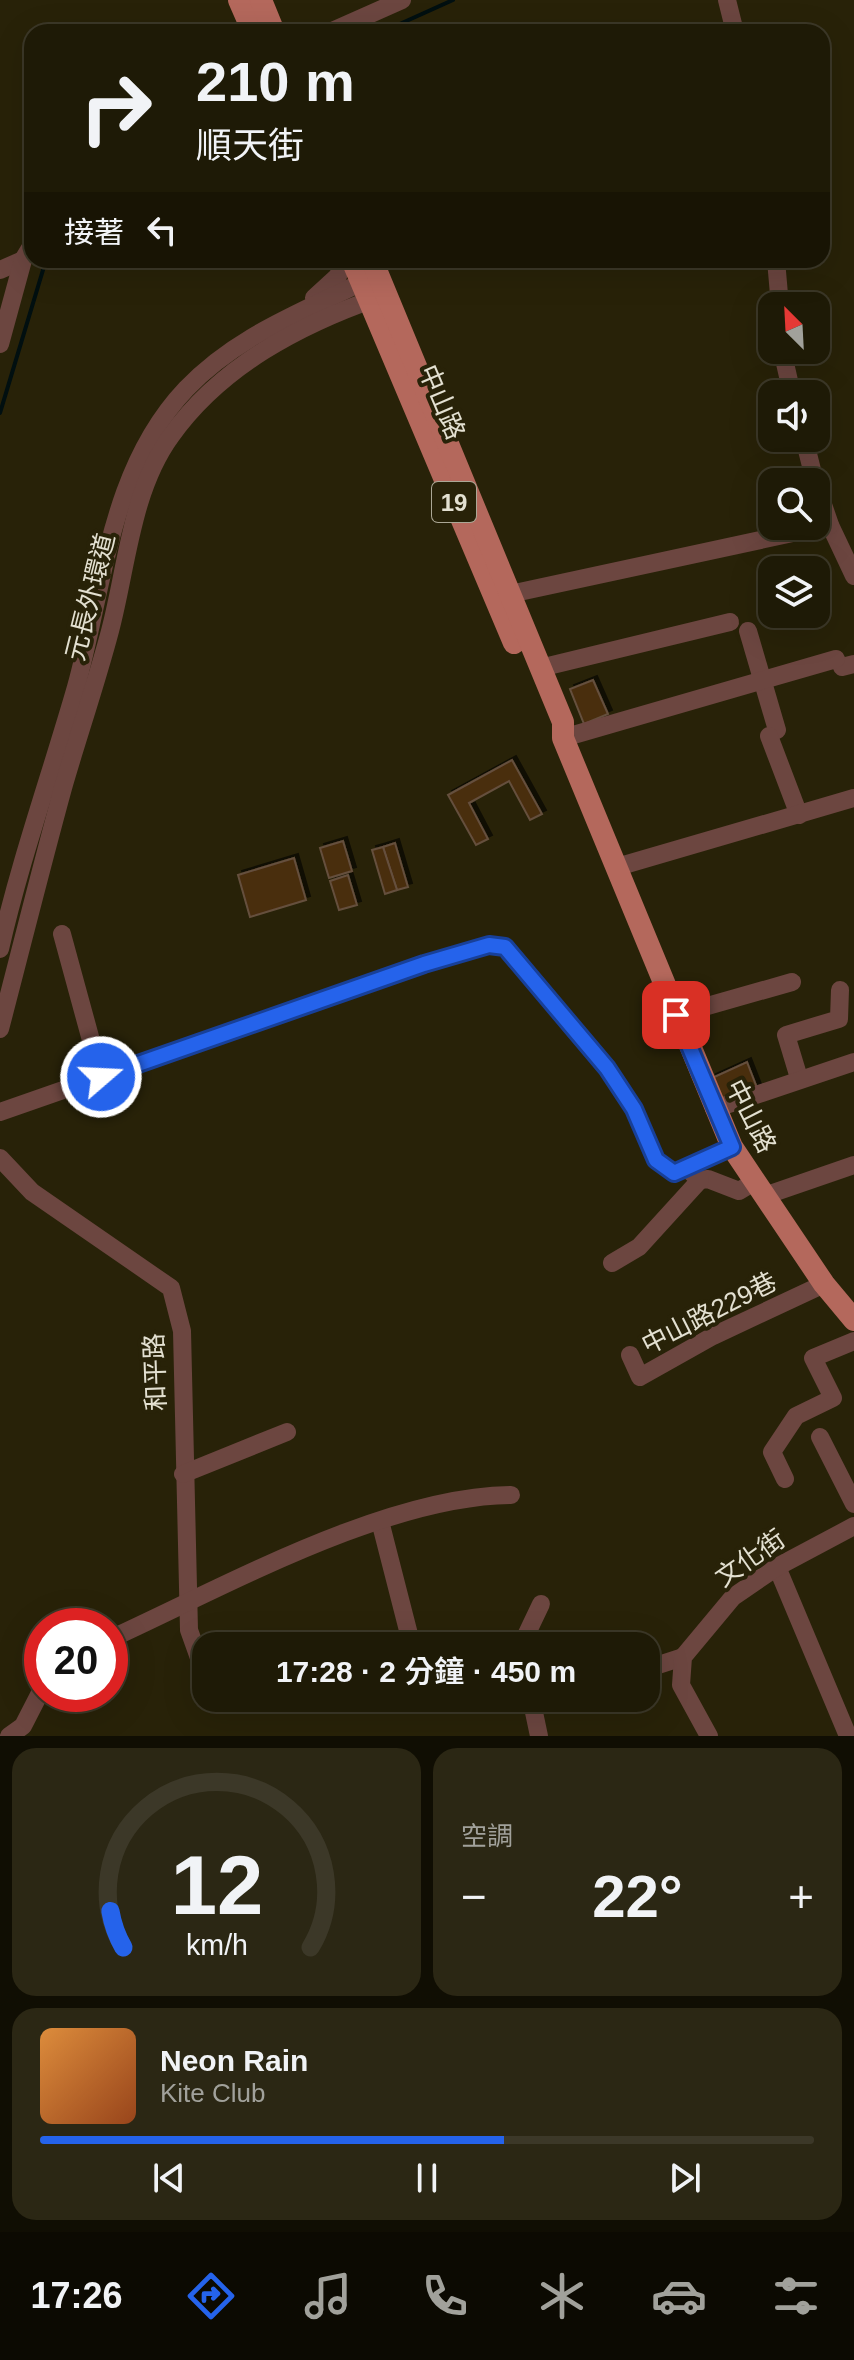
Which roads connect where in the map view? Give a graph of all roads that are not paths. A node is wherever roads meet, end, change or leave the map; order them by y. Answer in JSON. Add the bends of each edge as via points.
{"nodes":[{"id":1,"x":239,"y":0,"type":"edge"},
{"id":2,"x":261,"y":0,"type":"edge"},
{"id":3,"x":402,"y":0,"type":"edge"},
{"id":4,"x":727,"y":0,"type":"edge"},
{"id":5,"x":250,"y":24,"type":"edge"},
{"id":6,"x":271,"y":24,"type":"edge"},
{"id":7,"x":348,"y":24,"type":"edge"},
{"id":8,"x":733,"y":24,"type":"edge"},
{"id":9,"x":24,"y":255,"type":"edge"},
{"id":10,"x":24,"y":265,"type":"edge"},
{"id":11,"x":340,"y":268,"type":"edge"},
{"id":12,"x":359,"y":268,"type":"edge"},
{"id":13,"x":777,"y":268,"type":"edge"},
{"id":14,"x":0,"y":270,"type":"edge"},
{"id":15,"x":373,"y":283,"type":"edge"},
{"id":16,"x":779,"y":292,"type":"edge"},
{"id":17,"x":301,"y":310,"type":"junction"},
{"id":18,"x":0,"y":344,"type":"edge"},
{"id":19,"x":830,"y":525,"type":"edge"},
{"id":20,"x":760,"y":540,"type":"edge"},
{"id":21,"x":854,"y":576,"type":"edge"},
{"id":22,"x":510,"y":594,"type":"junction"},
{"id":23,"x":730,"y":622,"type":"dead end"},
{"id":24,"x":748,"y":631,"type":"dead end"},
{"id":25,"x":844,"y":664,"type":"edge"},
{"id":26,"x":540,"y":668,"type":"junction"},
{"id":27,"x":761,"y":679,"type":"junction"},
{"id":28,"x":563,"y":738,"type":"junction"},
{"id":29,"x":854,"y":798,"type":"edge"},
{"id":30,"x":799,"y":815,"type":"junction"},
{"id":31,"x":617,"y":867,"type":"junction"},
{"id":32,"x":62,"y":934,"type":"dead end"},
{"id":33,"x":0,"y":949,"type":"edge"},
{"id":34,"x":792,"y":982,"type":"dead end"},
{"id":35,"x":840,"y":990,"type":"dead end"},
{"id":36,"x":676,"y":1015,"type":"junction"},
{"id":37,"x":0,"y":1029,"type":"edge"},
{"id":38,"x":854,"y":1062,"type":"edge"},
{"id":39,"x":101,"y":1077,"type":"junction"},
{"id":40,"x":799,"y":1078,"type":"junction"},
{"id":41,"x":714,"y":1109,"type":"junction"},
{"id":42,"x":0,"y":1112,"type":"edge"},
{"id":43,"x":732,"y":1147,"type":"junction"},
{"id":44,"x":0,"y":1158,"type":"edge"},
{"id":45,"x":854,"y":1165,"type":"edge"},
{"id":46,"x":693,"y":1174,"type":"junction"},
{"id":47,"x":759,"y":1189,"type":"junction"},
{"id":48,"x":612,"y":1263,"type":"dead end"},
{"id":49,"x":824,"y":1284,"type":"junction"},
{"id":50,"x":854,"y":1320,"type":"edge"},
{"id":51,"x":854,"y":1341,"type":"edge"},
{"id":52,"x":630,"y":1355,"type":"dead end"},
{"id":53,"x":287,"y":1432,"type":"dead end"},
{"id":54,"x":820,"y":1437,"type":"dead end"},
{"id":55,"x":183,"y":1474,"type":"junction"},
{"id":56,"x":785,"y":1479,"type":"dead end"},
{"id":57,"x":511,"y":1495,"type":"dead end"},
{"id":58,"x":854,"y":1504,"type":"edge"},
{"id":59,"x":380,"y":1521,"type":"junction"},
{"id":60,"x":854,"y":1526,"type":"edge"},
{"id":61,"x":777,"y":1567,"type":"junction"},
{"id":62,"x":188,"y":1603,"type":"junction"},
{"id":63,"x":541,"y":1604,"type":"dead end"},
{"id":64,"x":128,"y":1631,"type":"edge"},
{"id":65,"x":408,"y":1632,"type":"edge"},
{"id":66,"x":528,"y":1632,"type":"edge"},
{"id":67,"x":192,"y":1638,"type":"edge"},
{"id":68,"x":683,"y":1657,"type":"junction"},
{"id":69,"x":660,"y":1664,"type":"edge"},
{"id":70,"x":30,"y":1712,"type":"edge"},
{"id":71,"x":534,"y":1712,"type":"edge"},
{"id":72,"x":9,"y":1736,"type":"edge"},
{"id":73,"x":539,"y":1736,"type":"edge"},
{"id":74,"x":709,"y":1736,"type":"edge"},
{"id":75,"x":848,"y":1736,"type":"edge"}],
"edges":[{"from":1,"to":5,"type":"main road"},
{"from":2,"to":6,"type":"main road"},
{"from":3,"to":7,"type":"street"},
{"from":4,"to":8,"type":"street"},
{"from":9,"to":14,"type":"street"},
{"from":10,"to":18,"type":"street"},
{"from":11,"to":17,"type":"street"},
{"from":12,"to":15,"type":"main road","name":"中山路","number":"19"},
{"from":13,"to":16,"type":"street"},
{"from":15,"to":17,"type":"street","name":"元長外環道"},
{"from":15,"to":22,"type":"main road","name":"中山路","number":"19"},
{"from":15,"to":28,"type":"main road","name":"中山路","number":"19","via":[[550,729]]},
{"from":15,"to":37,"type":"street","name":"元長外環道","via":[[270,345],[203,396],[169,437],[147,477]]},
{"from":17,"to":33,"type":"street","name":"元長外環道","via":[[239,343],[185,389],[144,446],[120,499],[90,638]]},
{"from":19,"to":21,"type":"street"},
{"from":20,"to":22,"type":"street"},
{"from":22,"to":26,"type":"main road","name":"中山路","number":"19"},
{"from":23,"to":26,"type":"street"},
{"from":24,"to":27,"type":"street"},
{"from":25,"to":27,"type":"street"},
{"from":26,"to":28,"type":"main road","name":"中山路","number":"19","via":[[563,722]]},
{"from":27,"to":28,"type":"street"},
{"from":27,"to":30,"type":"street"},
{"from":28,"to":31,"type":"main road","name":"中山路","number":"19"},
{"from":29,"to":30,"type":"street"},
{"from":30,"to":31,"type":"street"},
{"from":31,"to":36,"type":"main road","name":"中山路","number":"19"},
{"from":32,"to":39,"type":"street"},
{"from":34,"to":36,"type":"street"},
{"from":35,"to":40,"type":"street","via":[[839,1019],[786,1035]]},
{"from":36,"to":41,"type":"main road","name":"中山路","number":"19"},
{"from":38,"to":40,"type":"street"},
{"from":39,"to":42,"type":"street"},
{"from":39,"to":46,"type":"street","via":[[424,964],[489,945],[505,947],[607,1068],[634,1109],[656,1160],[674,1173]]},
{"from":40,"to":41,"type":"street"},
{"from":41,"to":43,"type":"main road","name":"中山路","number":"19"},
{"from":43,"to":46,"type":"street"},
{"from":43,"to":47,"type":"main road","name":"中山路","number":"19"},
{"from":44,"to":55,"type":"street","name":"和平路","via":[[32,1192],[171,1288],[182,1331]]},
{"from":45,"to":47,"type":"street"},
{"from":46,"to":47,"type":"street","via":[[739,1191]]},
{"from":46,"to":48,"type":"street","via":[[639,1247]]},
{"from":47,"to":49,"type":"main road","name":"中山路","number":"19"},
{"from":49,"to":50,"type":"main road","name":"中山路","number":"19"},
{"from":49,"to":52,"type":"street","name":"中山路229巷","via":[[640,1377]]},
{"from":51,"to":56,"type":"street","via":[[813,1358],[833,1398],[796,1416],[772,1452]]},
{"from":53,"to":55,"type":"street"},
{"from":54,"to":58,"type":"street"},
{"from":55,"to":62,"type":"street","name":"和平路"},
{"from":57,"to":59,"type":"street","via":[[484,1496]]},
{"from":59,"to":62,"type":"street"},
{"from":59,"to":65,"type":"street"},
{"from":60,"to":61,"type":"street","name":"文化街"},
{"from":61,"to":68,"type":"street","name":"文化街","via":[[733,1597]]},
{"from":61,"to":75,"type":"street"},
{"from":62,"to":64,"type":"street"},
{"from":62,"to":67,"type":"street","name":"和平路"},
{"from":63,"to":66,"type":"street"},
{"from":68,"to":69,"type":"street"},
{"from":68,"to":74,"type":"street","via":[[681,1685]]},
{"from":70,"to":72,"type":"street"},
{"from":71,"to":73,"type":"street"}]}
